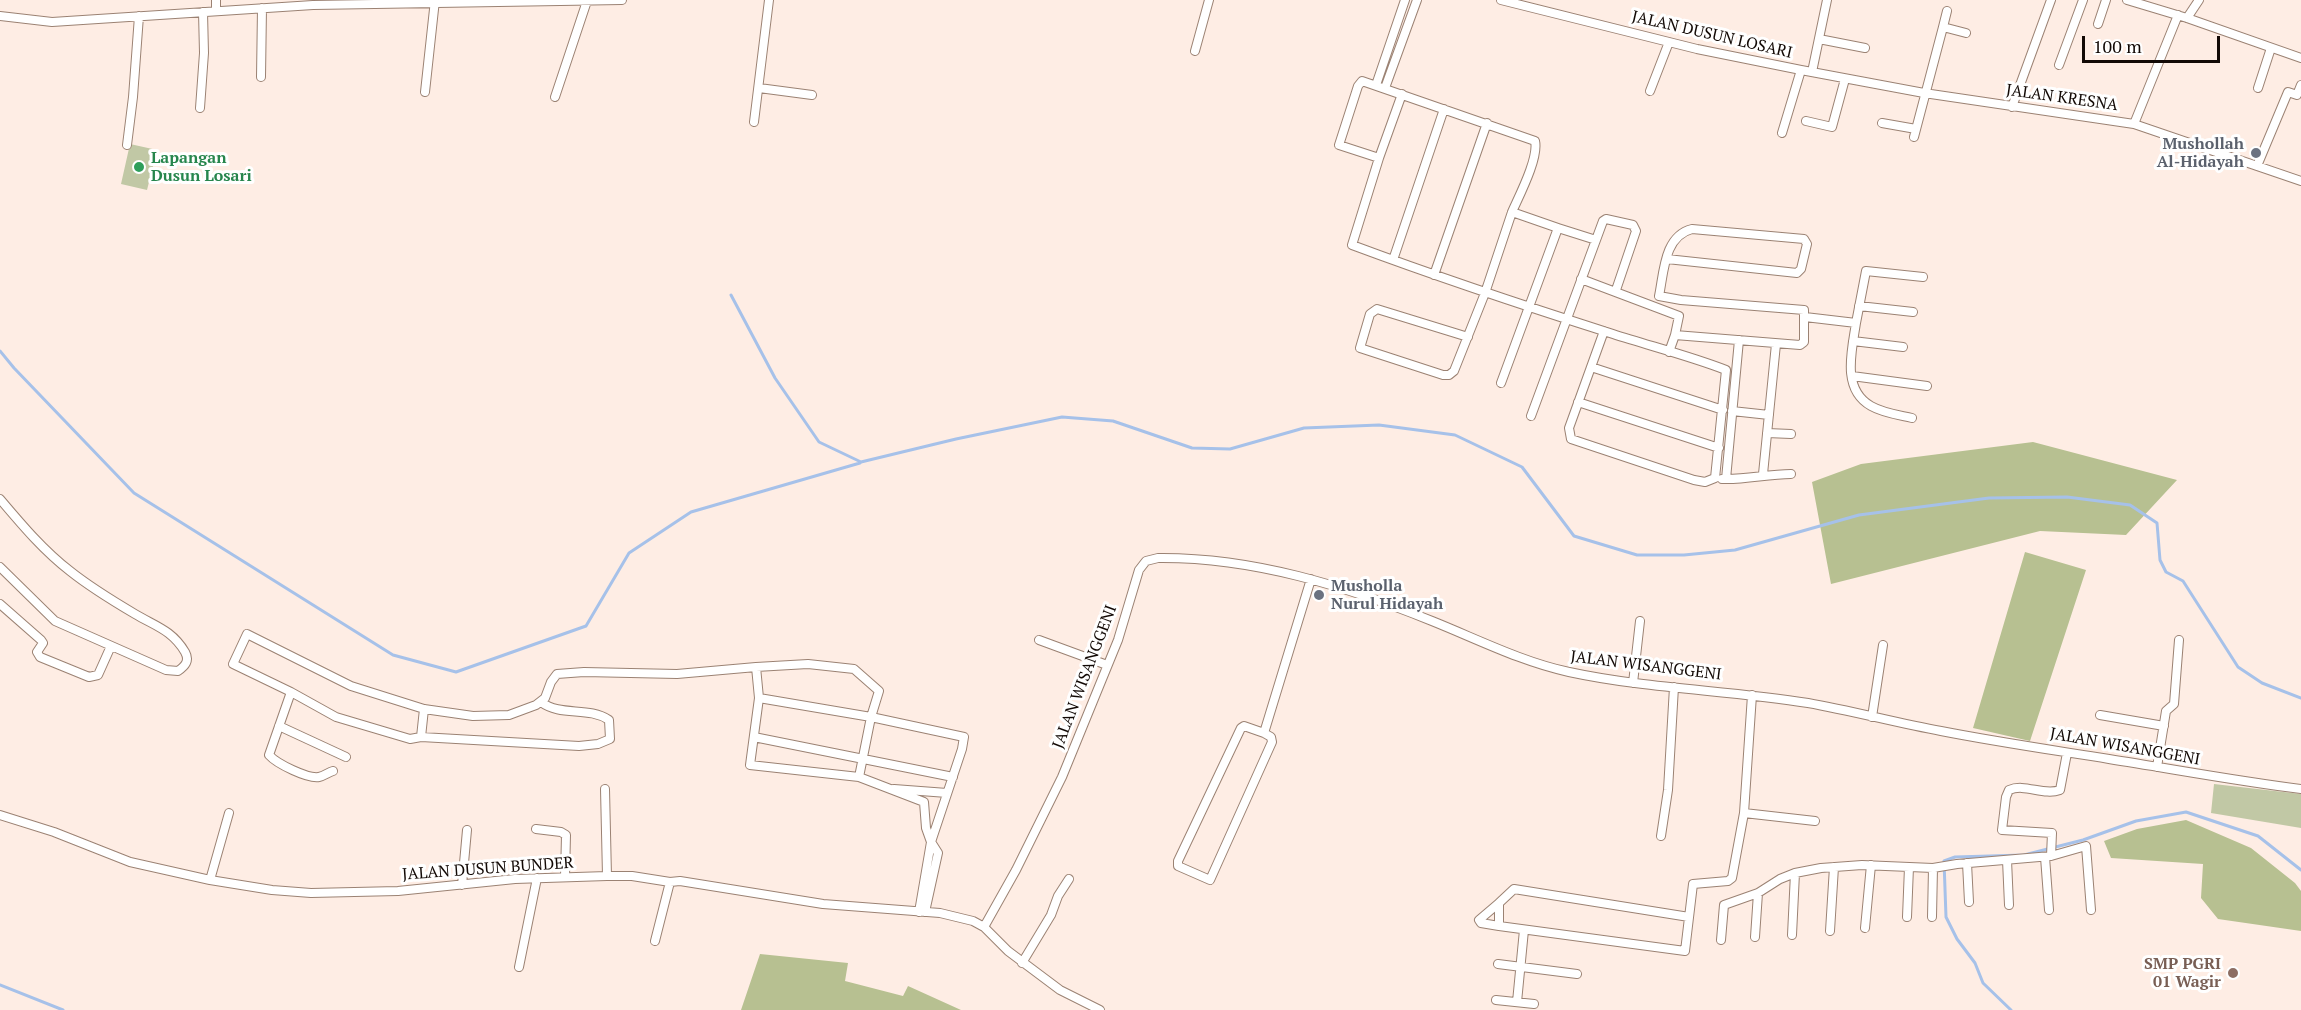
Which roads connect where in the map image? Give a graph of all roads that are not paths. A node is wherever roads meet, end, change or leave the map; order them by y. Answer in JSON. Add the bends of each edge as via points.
{"nodes":[{"id":1,"x":216,"y":0,"type":"edge"},
{"id":2,"x":622,"y":0,"type":"edge"},
{"id":3,"x":769,"y":0,"type":"edge"},
{"id":4,"x":1209,"y":0,"type":"edge"},
{"id":5,"x":1405,"y":0,"type":"edge"},
{"id":6,"x":1416,"y":0,"type":"edge"},
{"id":7,"x":1501,"y":0,"type":"edge"},
{"id":8,"x":1827,"y":0,"type":"edge"},
{"id":9,"x":2051,"y":0,"type":"edge"},
{"id":10,"x":2084,"y":0,"type":"edge"},
{"id":11,"x":2106,"y":0,"type":"edge"},
{"id":12,"x":2127,"y":0,"type":"edge"},
{"id":13,"x":2199,"y":0,"type":"edge"},
{"id":14,"x":405,"y":1,"type":"edge"},
{"id":15,"x":435,"y":1,"type":"edge"},
{"id":16,"x":472,"y":1,"type":"edge"},
{"id":17,"x":575,"y":1,"type":"edge"},
{"id":18,"x":587,"y":1,"type":"edge"},
{"id":19,"x":313,"y":2,"type":"edge"},
{"id":20,"x":2149,"y":3,"type":"edge"},
{"id":21,"x":262,"y":8,"type":"junction"},
{"id":22,"x":216,"y":11,"type":"junction"},
{"id":23,"x":1947,"y":11,"type":"dead end"},
{"id":24,"x":203,"y":12,"type":"junction"},
{"id":25,"x":0,"y":16,"type":"edge"},
{"id":26,"x":139,"y":16,"type":"junction"},
{"id":27,"x":2183,"y":17,"type":"junction"},
{"id":28,"x":2098,"y":24,"type":"dead end"},
{"id":29,"x":1943,"y":27,"type":"junction"},
{"id":30,"x":1966,"y":33,"type":"dead end"},
{"id":31,"x":1819,"y":39,"type":"junction"},
{"id":32,"x":1668,"y":42,"type":"junction"},
{"id":33,"x":1865,"y":48,"type":"dead end"},
{"id":34,"x":2271,"y":48,"type":"junction"},
{"id":35,"x":1195,"y":51,"type":"dead end"},
{"id":36,"x":2301,"y":58,"type":"edge"},
{"id":37,"x":2060,"y":65,"type":"dead end"},
{"id":38,"x":1801,"y":70,"type":"junction"},
{"id":39,"x":1812,"y":72,"type":"junction"},
{"id":40,"x":261,"y":77,"type":"dead end"},
{"id":41,"x":1845,"y":79,"type":"junction"},
{"id":42,"x":2301,"y":85,"type":"edge"},
{"id":43,"x":1380,"y":86,"type":"junction"},
{"id":44,"x":759,"y":88,"type":"junction"},
{"id":45,"x":2258,"y":88,"type":"dead end"},
{"id":46,"x":1650,"y":91,"type":"dead end"},
{"id":47,"x":425,"y":92,"type":"dead end"},
{"id":48,"x":1924,"y":93,"type":"junction"},
{"id":49,"x":812,"y":94,"type":"dead end"},
{"id":50,"x":1402,"y":94,"type":"junction"},
{"id":51,"x":555,"y":97,"type":"dead end"},
{"id":52,"x":2012,"y":107,"type":"junction"},
{"id":53,"x":200,"y":108,"type":"dead end"},
{"id":54,"x":1444,"y":109,"type":"junction"},
{"id":55,"x":1806,"y":121,"type":"dead end"},
{"id":56,"x":754,"y":122,"type":"dead end"},
{"id":57,"x":1487,"y":123,"type":"junction"},
{"id":58,"x":1882,"y":123,"type":"dead end"},
{"id":59,"x":2134,"y":124,"type":"junction"},
{"id":60,"x":1782,"y":133,"type":"dead end"},
{"id":61,"x":127,"y":144,"type":"dead end"},
{"id":62,"x":1379,"y":158,"type":"junction"},
{"id":63,"x":2258,"y":166,"type":"junction"},
{"id":64,"x":2301,"y":181,"type":"edge"},
{"id":65,"x":1512,"y":212,"type":"junction"},
{"id":66,"x":1558,"y":228,"type":"junction"},
{"id":67,"x":1596,"y":240,"type":"junction"},
{"id":68,"x":1393,"y":260,"type":"junction"},
{"id":69,"x":1667,"y":260,"type":"junction"},
{"id":70,"x":1434,"y":275,"type":"junction"},
{"id":71,"x":1923,"y":277,"type":"dead end"},
{"id":72,"x":1581,"y":279,"type":"junction"},
{"id":73,"x":1616,"y":290,"type":"junction"},
{"id":74,"x":1485,"y":292,"type":"junction"},
{"id":75,"x":1659,"y":296,"type":"junction"},
{"id":76,"x":1681,"y":300,"type":"junction"},
{"id":77,"x":1656,"y":306,"type":"junction"},
{"id":78,"x":1859,"y":306,"type":"junction"},
{"id":79,"x":1528,"y":307,"type":"junction"},
{"id":80,"x":1913,"y":312,"type":"dead end"},
{"id":81,"x":1679,"y":316,"type":"junction"},
{"id":82,"x":1805,"y":318,"type":"junction"},
{"id":83,"x":1565,"y":319,"type":"junction"},
{"id":84,"x":1856,"y":323,"type":"junction"},
{"id":85,"x":1604,"y":331,"type":"junction"},
{"id":86,"x":1676,"y":335,"type":"junction"},
{"id":87,"x":1468,"y":337,"type":"junction"},
{"id":88,"x":1739,"y":340,"type":"junction"},
{"id":89,"x":1853,"y":341,"type":"junction"},
{"id":90,"x":1776,"y":344,"type":"junction"},
{"id":91,"x":1904,"y":347,"type":"dead end"},
{"id":92,"x":1669,"y":352,"type":"junction"},
{"id":93,"x":1591,"y":367,"type":"junction"},
{"id":94,"x":1851,"y":376,"type":"junction"},
{"id":95,"x":1501,"y":383,"type":"dead end"},
{"id":96,"x":1927,"y":386,"type":"dead end"},
{"id":97,"x":1578,"y":402,"type":"junction"},
{"id":98,"x":1727,"y":410,"type":"junction"},
{"id":99,"x":1769,"y":415,"type":"junction"},
{"id":100,"x":1531,"y":416,"type":"dead end"},
{"id":101,"x":1912,"y":418,"type":"dead end"},
{"id":102,"x":1767,"y":433,"type":"junction"},
{"id":103,"x":1791,"y":434,"type":"dead end"},
{"id":104,"x":1719,"y":448,"type":"junction"},
{"id":105,"x":1763,"y":474,"type":"junction"},
{"id":106,"x":1791,"y":474,"type":"dead end"},
{"id":107,"x":1715,"y":478,"type":"junction"},
{"id":108,"x":1726,"y":479,"type":"junction"},
{"id":109,"x":0,"y":499,"type":"edge"},
{"id":110,"x":0,"y":567,"type":"edge"},
{"id":111,"x":1311,"y":579,"type":"junction"},
{"id":112,"x":0,"y":604,"type":"edge"},
{"id":113,"x":1640,"y":621,"type":"dead end"},
{"id":114,"x":1039,"y":640,"type":"dead end"},
{"id":115,"x":2179,"y":640,"type":"dead end"},
{"id":116,"x":1883,"y":645,"type":"dead end"},
{"id":117,"x":111,"y":646,"type":"junction"},
{"id":118,"x":1107,"y":665,"type":"junction"},
{"id":119,"x":756,"y":667,"type":"junction"},
{"id":120,"x":1633,"y":682,"type":"junction"},
{"id":121,"x":1674,"y":687,"type":"junction"},
{"id":122,"x":291,"y":692,"type":"junction"},
{"id":123,"x":1752,"y":695,"type":"junction"},
{"id":124,"x":759,"y":698,"type":"junction"},
{"id":125,"x":541,"y":702,"type":"junction"},
{"id":126,"x":424,"y":709,"type":"junction"},
{"id":127,"x":2100,"y":715,"type":"dead end"},
{"id":128,"x":871,"y":717,"type":"junction"},
{"id":129,"x":1872,"y":717,"type":"junction"},
{"id":130,"x":279,"y":726,"type":"junction"},
{"id":131,"x":2164,"y":726,"type":"junction"},
{"id":132,"x":1264,"y":733,"type":"junction"},
{"id":133,"x":421,"y":737,"type":"junction"},
{"id":134,"x":754,"y":738,"type":"junction"},
{"id":135,"x":2067,"y":753,"type":"junction"},
{"id":136,"x":346,"y":757,"type":"dead end"},
{"id":137,"x":864,"y":759,"type":"junction"},
{"id":138,"x":2157,"y":767,"type":"junction"},
{"id":139,"x":333,"y":771,"type":"dead end"},
{"id":140,"x":859,"y":777,"type":"junction"},
{"id":141,"x":952,"y":777,"type":"junction"},
{"id":142,"x":884,"y":788,"type":"junction"},
{"id":143,"x":606,"y":789,"type":"dead end"},
{"id":144,"x":917,"y":789,"type":"junction"},
{"id":145,"x":2301,"y":789,"type":"edge"},
{"id":146,"x":947,"y":793,"type":"junction"},
{"id":147,"x":924,"y":802,"type":"junction"},
{"id":148,"x":229,"y":813,"type":"dead end"},
{"id":149,"x":1744,"y":813,"type":"junction"},
{"id":150,"x":0,"y":815,"type":"edge"},
{"id":151,"x":1815,"y":821,"type":"dead end"},
{"id":152,"x":537,"y":829,"type":"dead end"},
{"id":153,"x":467,"y":830,"type":"dead end"},
{"id":154,"x":1661,"y":836,"type":"dead end"},
{"id":155,"x":931,"y":842,"type":"junction"},
{"id":156,"x":2049,"y":855,"type":"junction"},
{"id":157,"x":2007,"y":860,"type":"junction"},
{"id":158,"x":1967,"y":863,"type":"junction"},
{"id":159,"x":1871,"y":865,"type":"junction"},
{"id":160,"x":1833,"y":867,"type":"junction"},
{"id":161,"x":1909,"y":867,"type":"junction"},
{"id":162,"x":1936,"y":868,"type":"junction"},
{"id":163,"x":1795,"y":873,"type":"junction"},
{"id":164,"x":607,"y":876,"type":"junction"},
{"id":165,"x":565,"y":877,"type":"junction"},
{"id":166,"x":537,"y":878,"type":"junction"},
{"id":167,"x":1069,"y":879,"type":"dead end"},
{"id":168,"x":210,"y":880,"type":"junction"},
{"id":169,"x":670,"y":882,"type":"junction"},
{"id":170,"x":462,"y":885,"type":"junction"},
{"id":171,"x":1758,"y":893,"type":"junction"},
{"id":172,"x":1969,"y":902,"type":"dead end"},
{"id":173,"x":1499,"y":903,"type":"junction"},
{"id":174,"x":2009,"y":905,"type":"dead end"},
{"id":175,"x":2049,"y":910,"type":"dead end"},
{"id":176,"x":2091,"y":910,"type":"dead end"},
{"id":177,"x":922,"y":912,"type":"junction"},
{"id":178,"x":1689,"y":917,"type":"junction"},
{"id":179,"x":1907,"y":917,"type":"dead end"},
{"id":180,"x":1932,"y":917,"type":"dead end"},
{"id":181,"x":1498,"y":926,"type":"junction"},
{"id":182,"x":984,"y":927,"type":"junction"},
{"id":183,"x":1865,"y":928,"type":"dead end"},
{"id":184,"x":1524,"y":930,"type":"junction"},
{"id":185,"x":1830,"y":931,"type":"dead end"},
{"id":186,"x":1792,"y":935,"type":"dead end"},
{"id":187,"x":1755,"y":937,"type":"dead end"},
{"id":188,"x":1721,"y":940,"type":"dead end"},
{"id":189,"x":656,"y":941,"type":"dead end"},
{"id":190,"x":1022,"y":963,"type":"junction"},
{"id":191,"x":1498,"y":964,"type":"dead end"},
{"id":192,"x":1520,"y":966,"type":"junction"},
{"id":193,"x":519,"y":967,"type":"dead end"},
{"id":194,"x":1577,"y":974,"type":"dead end"},
{"id":195,"x":1496,"y":1000,"type":"dead end"},
{"id":196,"x":1517,"y":1002,"type":"junction"},
{"id":197,"x":1534,"y":1004,"type":"dead end"},
{"id":198,"x":1100,"y":1010,"type":"edge"}],
"edges":[{"from":1,"to":22,"type":"street"},
{"from":2,"to":18,"type":"street"},
{"from":3,"to":44,"type":"street"},
{"from":4,"to":35,"type":"street"},
{"from":5,"to":43,"type":"street"},
{"from":6,"to":43,"type":"street"},
{"from":7,"to":32,"type":"street","name":"JALAN DUSUN LOSARI"},
{"from":8,"to":31,"type":"street"},
{"from":9,"to":52,"type":"street"},
{"from":10,"to":37,"type":"street"},
{"from":11,"to":28,"type":"street"},
{"from":12,"to":20,"type":"street"},
{"from":13,"to":27,"type":"street"},
{"from":14,"to":15,"type":"street"},
{"from":14,"to":19,"type":"street"},
{"from":15,"to":16,"type":"street"},
{"from":15,"to":47,"type":"street"},
{"from":16,"to":17,"type":"street"},
{"from":17,"to":18,"type":"street"},
{"from":18,"to":51,"type":"street"},
{"from":19,"to":21,"type":"street"},
{"from":20,"to":27,"type":"street"},
{"from":21,"to":22,"type":"street"},
{"from":21,"to":40,"type":"street"},
{"from":22,"to":24,"type":"street"},
{"from":23,"to":29,"type":"street"},
{"from":24,"to":26,"type":"street"},
{"from":24,"to":53,"type":"street"},
{"from":25,"to":26,"type":"street","via":[[52,22]]},
{"from":26,"to":61,"type":"street"},
{"from":27,"to":34,"type":"street"},
{"from":27,"to":59,"type":"street"},
{"from":29,"to":30,"type":"street"},
{"from":29,"to":48,"type":"street"},
{"from":31,"to":33,"type":"street"},
{"from":31,"to":39,"type":"street"},
{"from":32,"to":38,"type":"street","name":"JALAN DUSUN LOSARI"},
{"from":32,"to":46,"type":"street"},
{"from":34,"to":36,"type":"street"},
{"from":34,"to":45,"type":"street"},
{"from":38,"to":39,"type":"street","name":"JALAN DUSUN LOSARI"},
{"from":38,"to":60,"type":"street"},
{"from":39,"to":41,"type":"street","name":"JALAN KRESNA"},
{"from":41,"to":48,"type":"street","name":"JALAN KRESNA"},
{"from":41,"to":55,"type":"street","via":[[1832,127]]},
{"from":42,"to":63,"type":"street","via":[[2297,95],[2288,92]]},
{"from":43,"to":50,"type":"street"},
{"from":43,"to":62,"type":"street","via":[[1359,82],[1339,145]]},
{"from":44,"to":49,"type":"street"},
{"from":44,"to":56,"type":"street"},
{"from":48,"to":52,"type":"street","name":"JALAN KRESNA"},
{"from":48,"to":58,"type":"street","via":[[1915,133]]},
{"from":50,"to":54,"type":"street"},
{"from":50,"to":62,"type":"street"},
{"from":52,"to":59,"type":"street","name":"JALAN KRESNA"},
{"from":54,"to":57,"type":"street"},
{"from":54,"to":68,"type":"street"},
{"from":57,"to":65,"type":"street","via":[[1536,143]]},
{"from":57,"to":70,"type":"street"},
{"from":59,"to":63,"type":"street","name":"JALAN KRESNA"},
{"from":62,"to":68,"type":"street","via":[[1352,245]]},
{"from":63,"to":64,"type":"street","name":"JALAN KRESNA"},
{"from":65,"to":66,"type":"street"},
{"from":65,"to":74,"type":"street"},
{"from":66,"to":67,"type":"street"},
{"from":66,"to":79,"type":"street"},
{"from":67,"to":72,"type":"street"},
{"from":67,"to":73,"type":"street","via":[[1606,219],[1636,229]]},
{"from":68,"to":70,"type":"street"},
{"from":69,"to":69,"type":"street","via":[[1797,273],[1807,244],[1804,239],[1692,229],[1677,235]]},
{"from":69,"to":75,"type":"street"},
{"from":70,"to":74,"type":"street"},
{"from":71,"to":78,"type":"street","via":[[1866,271]]},
{"from":72,"to":73,"type":"street"},
{"from":72,"to":83,"type":"street"},
{"from":73,"to":77,"type":"street"},
{"from":74,"to":79,"type":"street"},
{"from":74,"to":87,"type":"street"},
{"from":75,"to":76,"type":"street"},
{"from":75,"to":77,"type":"street"},
{"from":76,"to":81,"type":"street"},
{"from":76,"to":82,"type":"street","via":[[1804,310]]},
{"from":77,"to":81,"type":"street"},
{"from":78,"to":80,"type":"street"},
{"from":78,"to":84,"type":"street"},
{"from":79,"to":83,"type":"street"},
{"from":79,"to":95,"type":"street"},
{"from":81,"to":86,"type":"street"},
{"from":82,"to":84,"type":"street"},
{"from":82,"to":90,"type":"street","via":[[1803,344]]},
{"from":83,"to":85,"type":"street"},
{"from":83,"to":100,"type":"street"},
{"from":84,"to":89,"type":"street"},
{"from":85,"to":92,"type":"street"},
{"from":85,"to":93,"type":"street"},
{"from":86,"to":88,"type":"street"},
{"from":86,"to":92,"type":"street"},
{"from":87,"to":87,"type":"street","via":[[1377,309],[1370,314],[1360,348],[1446,375],[1455,371]]},
{"from":88,"to":90,"type":"street"},
{"from":88,"to":98,"type":"street"},
{"from":89,"to":91,"type":"street"},
{"from":89,"to":94,"type":"street"},
{"from":90,"to":99,"type":"street"},
{"from":92,"to":98,"type":"street","via":[[1726,370]]},
{"from":93,"to":97,"type":"street"},
{"from":93,"to":98,"type":"street"},
{"from":94,"to":96,"type":"street"},
{"from":94,"to":101,"type":"street","via":[[1858,394],[1869,405]]},
{"from":97,"to":104,"type":"street"},
{"from":97,"to":107,"type":"street","via":[[1569,432],[1571,439],[1694,480],[1705,482]]},
{"from":98,"to":99,"type":"street"},
{"from":98,"to":104,"type":"street"},
{"from":98,"to":108,"type":"street"},
{"from":99,"to":102,"type":"street"},
{"from":102,"to":103,"type":"street"},
{"from":102,"to":105,"type":"street"},
{"from":104,"to":107,"type":"street"},
{"from":105,"to":106,"type":"street"},
{"from":105,"to":108,"type":"street"},
{"from":107,"to":108,"type":"street"},
{"from":109,"to":117,"type":"street","via":[[35,540],[71,571],[136,615],[164,628],[187,658],[178,671],[166,670]]},
{"from":110,"to":117,"type":"street","via":[[55,621]]},
{"from":111,"to":118,"type":"street","name":"JALAN WISANGGENI","via":[[1238,564],[1151,559],[1139,570]]},
{"from":111,"to":120,"type":"street","name":"JALAN WISANGGENI","via":[[1363,594],[1566,672]]},
{"from":111,"to":132,"type":"street"},
{"from":112,"to":117,"type":"street","via":[[41,640],[37,652],[40,657],[89,677],[98,675]]},
{"from":113,"to":120,"type":"street"},
{"from":114,"to":118,"type":"street"},
{"from":115,"to":131,"type":"street","via":[[2174,704],[2166,711]]},
{"from":116,"to":129,"type":"street"},
{"from":118,"to":182,"type":"street","name":"JALAN WISANGGENI","via":[[1057,787]]},
{"from":119,"to":124,"type":"street"},
{"from":119,"to":125,"type":"street","via":[[677,674],[557,674]]},
{"from":119,"to":128,"type":"street","via":[[808,664],[854,669],[879,691]]},
{"from":120,"to":121,"type":"street","name":"JALAN WISANGGENI"},
{"from":121,"to":123,"type":"street","name":"JALAN WISANGGENI"},
{"from":121,"to":154,"type":"street"},
{"from":122,"to":126,"type":"street","via":[[233,664],[247,634],[351,686]]},
{"from":122,"to":130,"type":"street"},
{"from":122,"to":133,"type":"street","via":[[336,717],[410,739]]},
{"from":123,"to":129,"type":"street","name":"JALAN WISANGGENI"},
{"from":123,"to":149,"type":"street"},
{"from":124,"to":128,"type":"street"},
{"from":124,"to":134,"type":"street"},
{"from":125,"to":126,"type":"street","via":[[509,715],[473,716]]},
{"from":125,"to":133,"type":"street","via":[[551,709],[598,713],[609,720],[610,739],[579,746]]},
{"from":126,"to":133,"type":"street"},
{"from":127,"to":131,"type":"street"},
{"from":128,"to":137,"type":"street"},
{"from":128,"to":141,"type":"street","via":[[964,737]]},
{"from":129,"to":135,"type":"street","name":"JALAN WISANGGENI"},
{"from":130,"to":136,"type":"street"},
{"from":130,"to":139,"type":"street","via":[[269,755],[275,762],[318,777]]},
{"from":131,"to":138,"type":"street"},
{"from":132,"to":132,"type":"street","via":[[1241,728],[1178,866],[1210,880],[1272,742]]},
{"from":134,"to":137,"type":"street"},
{"from":134,"to":140,"type":"street","via":[[750,765]]},
{"from":135,"to":138,"type":"street","name":"JALAN WISANGGENI"},
{"from":135,"to":156,"type":"street","via":[[2060,790],[2052,793],[2015,788],[2006,797],[2002,830],[2052,833]]},
{"from":137,"to":140,"type":"street"},
{"from":137,"to":141,"type":"street"},
{"from":138,"to":145,"type":"street","name":"JALAN WISANGGENI"},
{"from":140,"to":142,"type":"street"},
{"from":141,"to":146,"type":"street"},
{"from":142,"to":144,"type":"street"},
{"from":142,"to":147,"type":"street"},
{"from":143,"to":164,"type":"street"},
{"from":144,"to":146,"type":"street"},
{"from":144,"to":147,"type":"street"},
{"from":146,"to":155,"type":"street"},
{"from":147,"to":155,"type":"street"},
{"from":148,"to":168,"type":"street"},
{"from":149,"to":151,"type":"street"},
{"from":149,"to":178,"type":"street","via":[[1732,878],[1693,884]]},
{"from":150,"to":168,"type":"street","name":"JALAN DUSUN BUNDER","via":[[130,862]]},
{"from":152,"to":165,"type":"street","via":[[566,835]]},
{"from":153,"to":170,"type":"street"},
{"from":155,"to":177,"type":"street","via":[[938,853]]},
{"from":156,"to":157,"type":"street"},
{"from":156,"to":175,"type":"street"},
{"from":156,"to":176,"type":"street","via":[[2086,846]]},
{"from":157,"to":158,"type":"street"},
{"from":157,"to":174,"type":"street"},
{"from":158,"to":162,"type":"street"},
{"from":158,"to":172,"type":"street"},
{"from":159,"to":160,"type":"street"},
{"from":159,"to":161,"type":"street"},
{"from":159,"to":183,"type":"street"},
{"from":160,"to":163,"type":"street"},
{"from":160,"to":185,"type":"street"},
{"from":161,"to":162,"type":"street"},
{"from":161,"to":179,"type":"street"},
{"from":162,"to":180,"type":"street"},
{"from":163,"to":171,"type":"street"},
{"from":163,"to":186,"type":"street"},
{"from":164,"to":165,"type":"street","name":"JALAN DUSUN BUNDER"},
{"from":164,"to":169,"type":"street","name":"JALAN DUSUN BUNDER"},
{"from":165,"to":166,"type":"street","name":"JALAN DUSUN BUNDER"},
{"from":166,"to":170,"type":"street","name":"JALAN DUSUN BUNDER"},
{"from":166,"to":193,"type":"street"},
{"from":167,"to":190,"type":"street"},
{"from":168,"to":170,"type":"street","name":"JALAN DUSUN BUNDER","via":[[311,893]]},
{"from":169,"to":177,"type":"street","name":"JALAN DUSUN BUNDER","via":[[680,880],[824,904]]},
{"from":169,"to":189,"type":"street"},
{"from":171,"to":187,"type":"street"},
{"from":171,"to":188,"type":"street","via":[[1724,905]]},
{"from":173,"to":178,"type":"street","via":[[1514,889]]},
{"from":173,"to":181,"type":"street"},
{"from":173,"to":181,"type":"street","via":[[1479,920]]},
{"from":177,"to":182,"type":"street","name":"JALAN DUSUN BUNDER","via":[[962,918]]},
{"from":178,"to":184,"type":"street","via":[[1685,951],[1679,952]]},
{"from":181,"to":184,"type":"street"},
{"from":182,"to":190,"type":"street"},
{"from":184,"to":192,"type":"street"},
{"from":190,"to":198,"type":"street","via":[[1060,990]]},
{"from":191,"to":192,"type":"street"},
{"from":192,"to":194,"type":"street"},
{"from":192,"to":196,"type":"street"},
{"from":195,"to":196,"type":"street"},
{"from":196,"to":197,"type":"street"}]}
